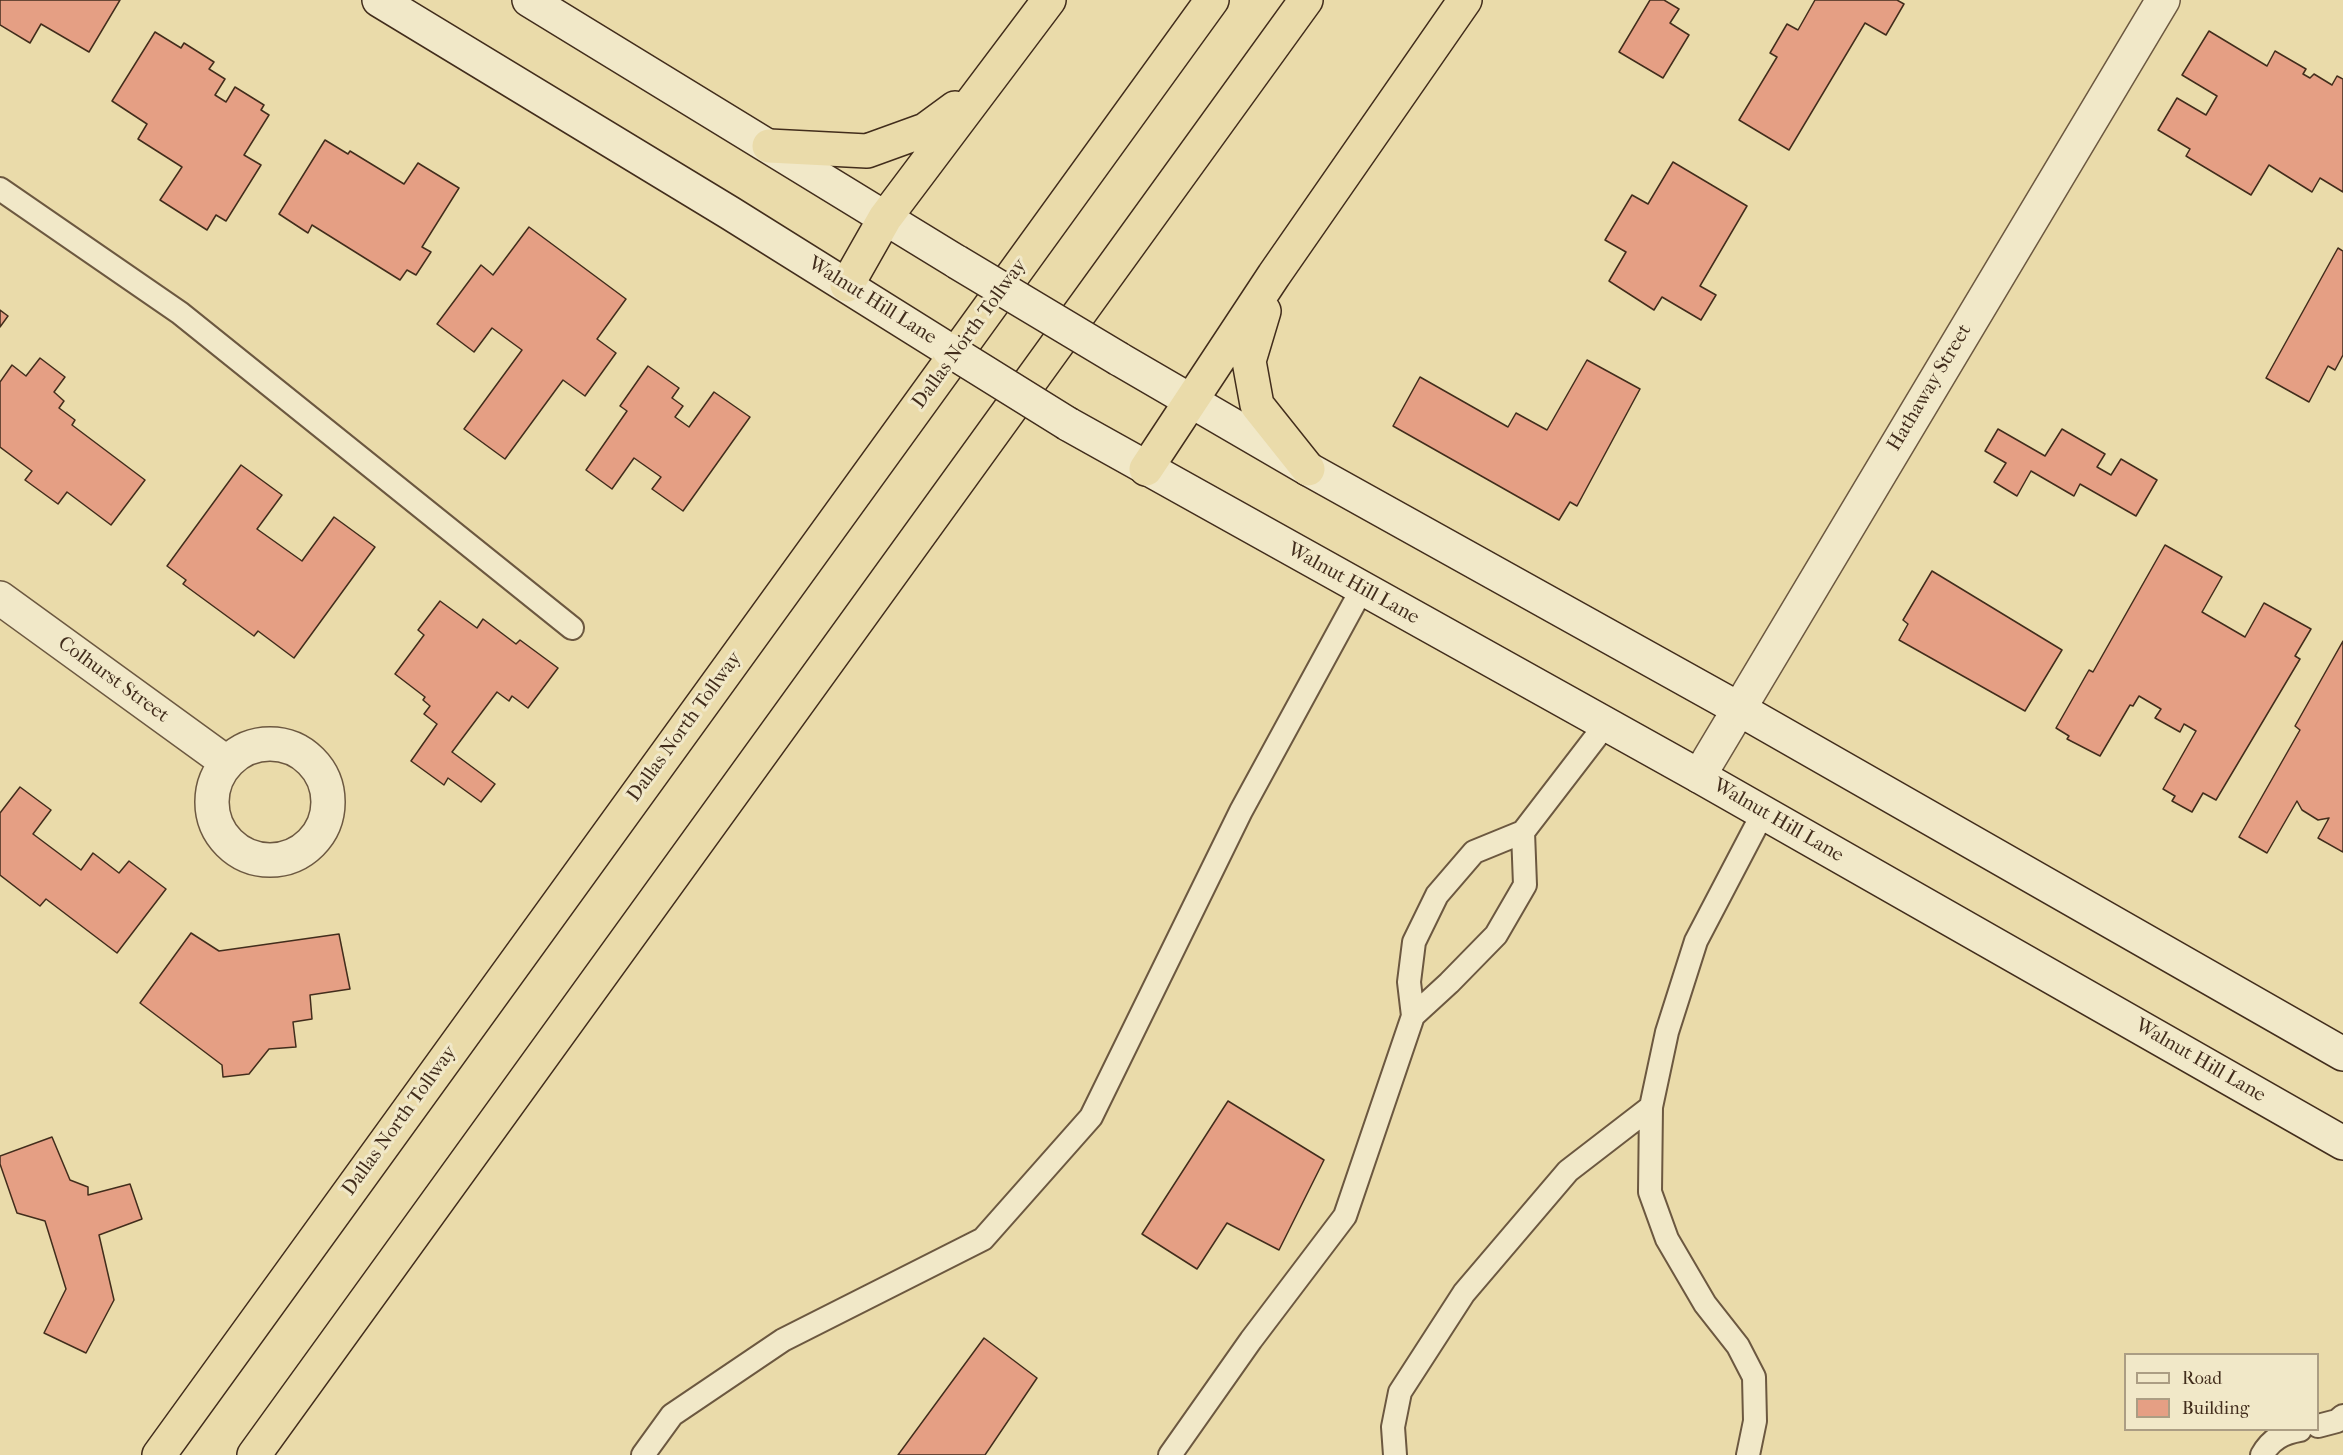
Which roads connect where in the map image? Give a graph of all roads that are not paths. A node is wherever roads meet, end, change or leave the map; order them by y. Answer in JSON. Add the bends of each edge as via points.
{"nodes":[{"id":1,"x":379,"y":0,"type":"edge"},
{"id":2,"x":529,"y":0,"type":"edge"},
{"id":3,"x":1049,"y":0,"type":"edge"},
{"id":4,"x":1212,"y":0,"type":"edge"},
{"id":5,"x":1306,"y":0,"type":"edge"},
{"id":6,"x":1465,"y":0,"type":"edge"},
{"id":7,"x":2163,"y":0,"type":"edge"},
{"id":8,"x":981,"y":89,"type":"junction"},
{"id":9,"x":768,"y":146,"type":"junction"},
{"id":10,"x":0,"y":189,"type":"edge"},
{"id":11,"x":885,"y":218,"type":"junction"},
{"id":12,"x":1274,"y":275,"type":"junction"},
{"id":13,"x":847,"y":285,"type":"junction"},
{"id":14,"x":1192,"y":402,"type":"junction"},
{"id":15,"x":1146,"y":469,"type":"junction"},
{"id":16,"x":1308,"y":469,"type":"junction"},
{"id":17,"x":1362,"y":589,"type":"junction"},
{"id":18,"x":0,"y":598,"type":"edge"},
{"id":19,"x":572,"y":628,"type":"dead end"},
{"id":20,"x":1739,"y":709,"type":"junction"},
{"id":21,"x":1606,"y":724,"type":"junction"},
{"id":22,"x":226,"y":762,"type":"dead end"},
{"id":23,"x":1699,"y":777,"type":"junction"},
{"id":24,"x":1763,"y":813,"type":"junction"},
{"id":25,"x":1523,"y":832,"type":"junction"},
{"id":26,"x":1413,"y":1016,"type":"junction"},
{"id":27,"x":2343,"y":1054,"type":"edge"},
{"id":28,"x":1651,"y":1107,"type":"junction"},
{"id":29,"x":2343,"y":1143,"type":"edge"},
{"id":30,"x":2343,"y":1416,"type":"edge"},
{"id":31,"x":2319,"y":1426,"type":"edge"},
{"id":32,"x":2296,"y":1431,"type":"edge"},
{"id":33,"x":159,"y":1455,"type":"edge"},
{"id":34,"x":254,"y":1455,"type":"edge"},
{"id":35,"x":643,"y":1455,"type":"edge"},
{"id":36,"x":1170,"y":1455,"type":"edge"},
{"id":37,"x":1395,"y":1455,"type":"edge"},
{"id":38,"x":1748,"y":1455,"type":"edge"},
{"id":39,"x":2262,"y":1455,"type":"edge"}],
"edges":[{"from":1,"to":13,"type":"main road","name":"Walnut Hill Lane"},
{"from":2,"to":9,"type":"main road"},
{"from":3,"to":8,"type":"highway"},
{"from":4,"to":33,"type":"highway","name":"Dallas North Tollway"},
{"from":5,"to":34,"type":"highway"},
{"from":6,"to":12,"type":"highway"},
{"from":7,"to":20,"type":"main road","name":"Hathaway Street"},
{"from":8,"to":9,"type":"highway","via":[[925,130],[867,151]]},
{"from":8,"to":11,"type":"highway"},
{"from":9,"to":11,"type":"main road"},
{"from":10,"to":19,"type":"lane","via":[[180,313]]},
{"from":11,"to":13,"type":"highway"},
{"from":11,"to":14,"type":"main road","bridge":true},
{"from":12,"to":14,"type":"highway"},
{"from":12,"to":16,"type":"highway","via":[[1249,361],[1257,405]]},
{"from":13,"to":15,"type":"main road","name":"Walnut Hill Lane","bridge":true},
{"from":14,"to":15,"type":"highway"},
{"from":14,"to":16,"type":"main road"},
{"from":15,"to":17,"type":"main road","name":"Walnut Hill Lane"},
{"from":16,"to":20,"type":"main road"},
{"from":17,"to":21,"type":"main road","name":"Walnut Hill Lane"},
{"from":17,"to":35,"type":"lane","via":[[1241,811],[1091,1117],[983,1239],[783,1340],[672,1415]]},
{"from":18,"to":22,"type":"main road","name":"Colhurst Street"},
{"from":20,"to":23,"type":"main road","name":"Hathaway Street"},
{"from":20,"to":27,"type":"main road"},
{"from":21,"to":23,"type":"main road","name":"Walnut Hill Lane"},
{"from":21,"to":25,"type":"lane"},
{"from":23,"to":24,"type":"main road","name":"Walnut Hill Lane"},
{"from":24,"to":28,"type":"lane","via":[[1696,941],[1667,1032]]},
{"from":24,"to":29,"type":"main road","name":"Walnut Hill Lane"},
{"from":25,"to":26,"type":"lane","via":[[1525,885],[1496,935]]},
{"from":25,"to":26,"type":"lane","via":[[1474,852],[1437,895],[1414,942],[1409,982]]},
{"from":26,"to":36,"type":"lane","via":[[1345,1216]]},
{"from":28,"to":37,"type":"lane","via":[[1568,1171],[1464,1293],[1400,1392],[1393,1427]]},
{"from":28,"to":38,"type":"lane","via":[[1650,1192],[1667,1239],[1754,1377],[1755,1421]]},
{"from":30,"to":31,"type":"lane"},
{"from":32,"to":39,"type":"lane","via":[[2285,1433],[2268,1445]]}]}
